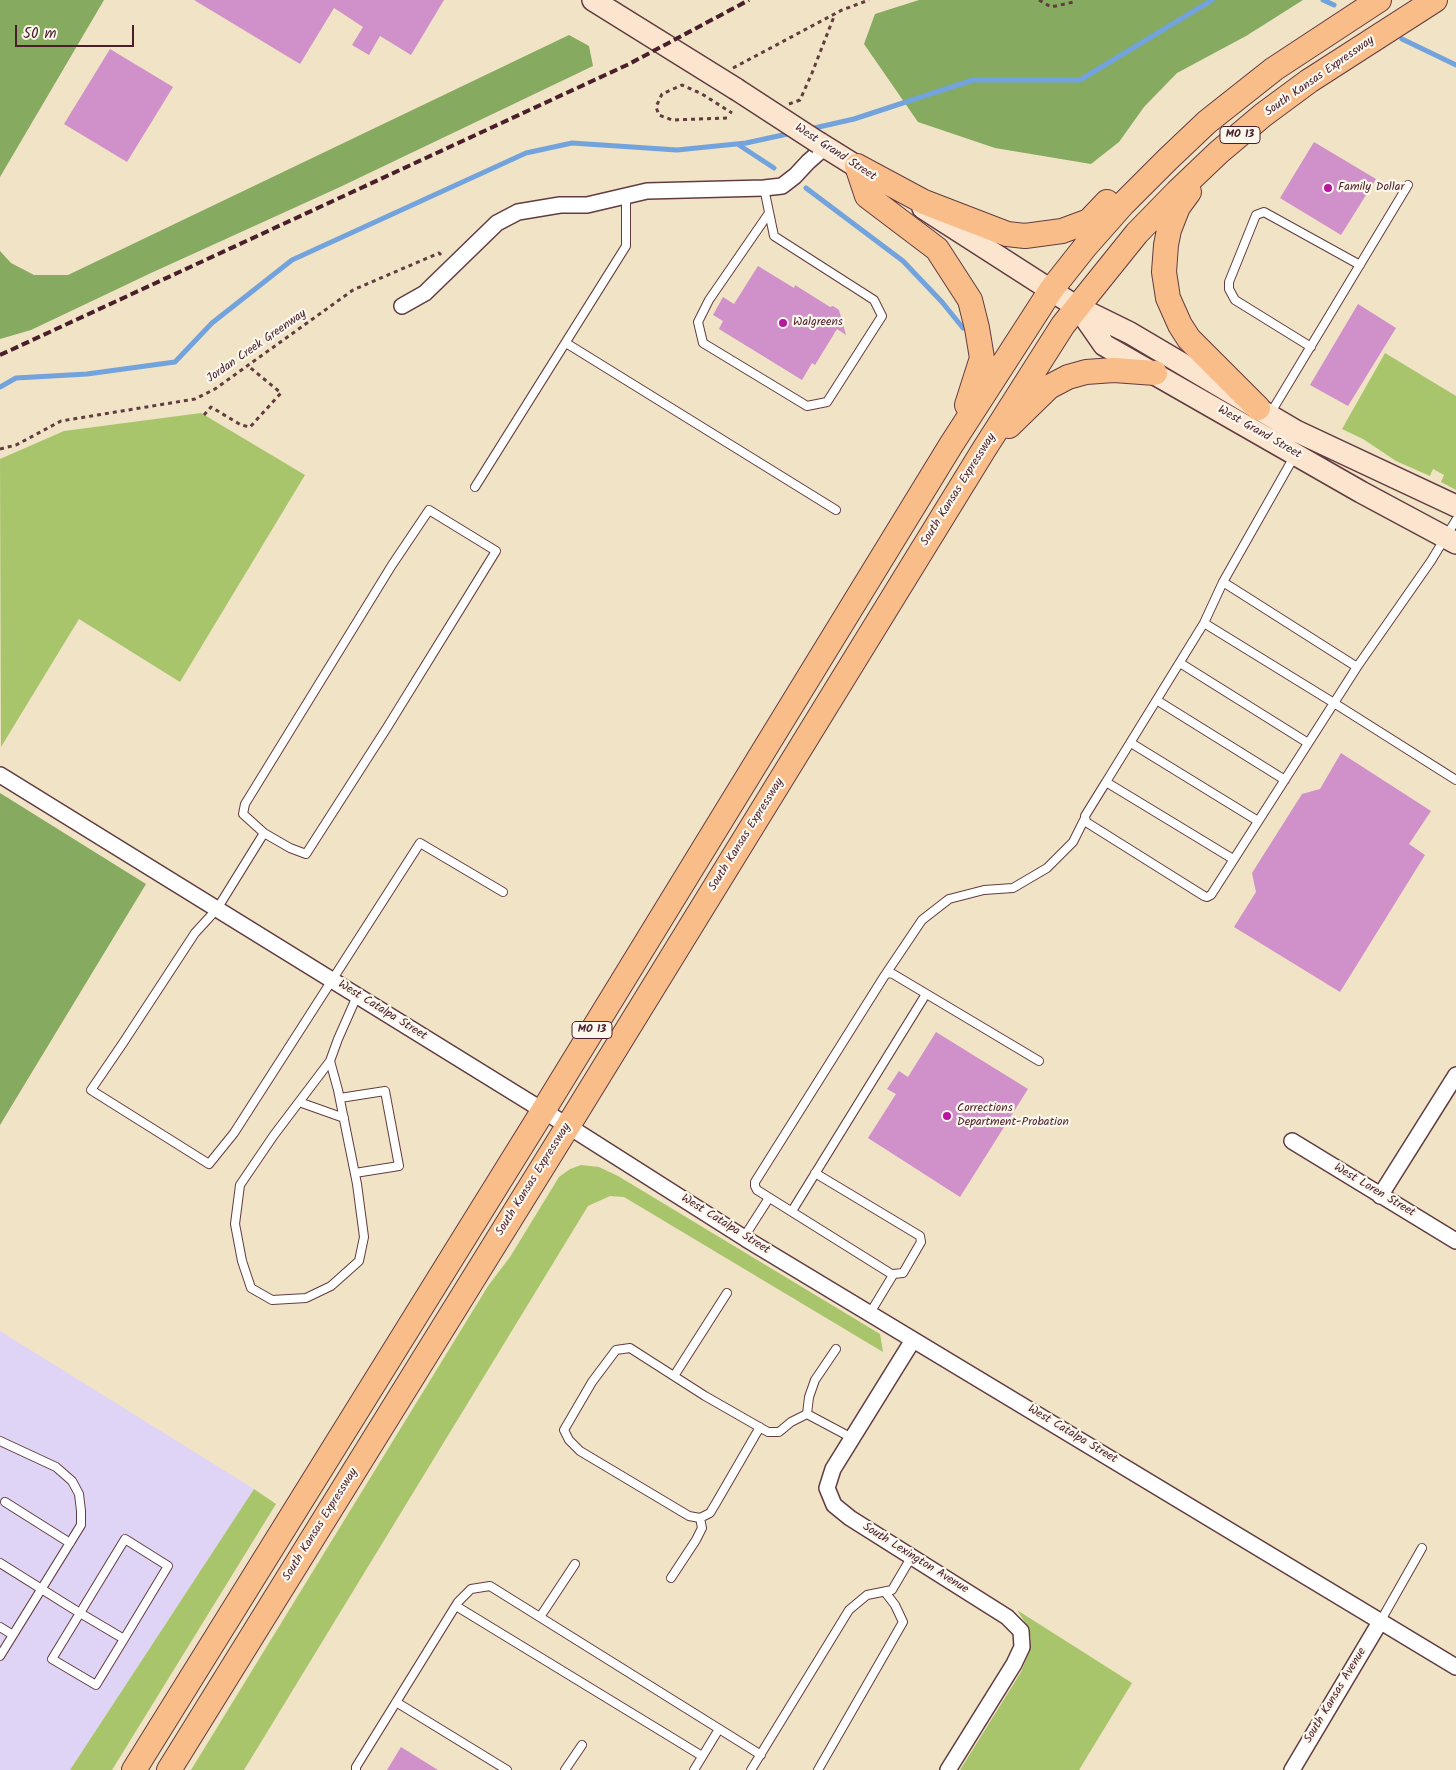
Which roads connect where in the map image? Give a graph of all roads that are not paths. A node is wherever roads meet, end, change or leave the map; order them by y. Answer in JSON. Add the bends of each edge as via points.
{"nodes":[{"id":1,"x":593,"y":0,"type":"edge"},
{"id":2,"x":1379,"y":0,"type":"edge"},
{"id":3,"x":1435,"y":0,"type":"edge"},
{"id":4,"x":1186,"y":141,"type":"junction"},
{"id":5,"x":822,"y":145,"type":"junction"},
{"id":6,"x":1219,"y":152,"type":"junction"},
{"id":7,"x":856,"y":166,"type":"junction"},
{"id":8,"x":1408,"y":185,"type":"dead end"},
{"id":9,"x":764,"y":188,"type":"junction"},
{"id":10,"x":626,"y":196,"type":"junction"},
{"id":11,"x":769,"y":213,"type":"junction"},
{"id":12,"x":1360,"y":266,"type":"junction"},
{"id":13,"x":1051,"y":290,"type":"junction"},
{"id":14,"x":402,"y":306,"type":"dead end"},
{"id":15,"x":1077,"y":307,"type":"junction"},
{"id":16,"x":566,"y":343,"type":"junction"},
{"id":17,"x":1311,"y":347,"type":"junction"},
{"id":18,"x":1155,"y":373,"type":"junction"},
{"id":19,"x":1263,"y":412,"type":"junction"},
{"id":20,"x":951,"y":445,"type":"junction"},
{"id":21,"x":1301,"y":445,"type":"junction"},
{"id":22,"x":983,"y":451,"type":"junction"},
{"id":23,"x":474,"y":487,"type":"dead end"},
{"id":24,"x":1456,"y":506,"type":"edge"},
{"id":25,"x":836,"y":510,"type":"dead end"},
{"id":26,"x":1453,"y":534,"type":"edge"},
{"id":27,"x":1223,"y":582,"type":"junction"},
{"id":28,"x":1204,"y":623,"type":"junction"},
{"id":29,"x":1180,"y":663,"type":"junction"},
{"id":30,"x":1357,"y":667,"type":"junction"},
{"id":31,"x":1158,"y":701,"type":"junction"},
{"id":32,"x":1334,"y":703,"type":"junction"},
{"id":33,"x":1131,"y":743,"type":"junction"},
{"id":34,"x":1308,"y":743,"type":"junction"},
{"id":35,"x":0,"y":775,"type":"edge"},
{"id":36,"x":1285,"y":780,"type":"junction"},
{"id":37,"x":1456,"y":780,"type":"edge"},
{"id":38,"x":1106,"y":782,"type":"junction"},
{"id":39,"x":1084,"y":820,"type":"junction"},
{"id":40,"x":1258,"y":821,"type":"junction"},
{"id":41,"x":264,"y":833,"type":"junction"},
{"id":42,"x":1233,"y":859,"type":"junction"},
{"id":43,"x":503,"y":892,"type":"dead end"},
{"id":44,"x":217,"y":909,"type":"junction"},
{"id":45,"x":885,"y":974,"type":"junction"},
{"id":46,"x":333,"y":981,"type":"junction"},
{"id":47,"x":926,"y":994,"type":"junction"},
{"id":48,"x":357,"y":996,"type":"junction"},
{"id":49,"x":1039,"y":1061,"type":"dead end"},
{"id":50,"x":330,"y":1062,"type":"junction"},
{"id":51,"x":1456,"y":1075,"type":"edge"},
{"id":52,"x":340,"y":1098,"type":"junction"},
{"id":53,"x":299,"y":1102,"type":"junction"},
{"id":54,"x":542,"y":1111,"type":"junction"},
{"id":55,"x":344,"y":1118,"type":"junction"},
{"id":56,"x":568,"y":1126,"type":"junction"},
{"id":57,"x":1292,"y":1141,"type":"dead end"},
{"id":58,"x":815,"y":1173,"type":"junction"},
{"id":59,"x":355,"y":1174,"type":"junction"},
{"id":60,"x":1380,"y":1196,"type":"junction"},
{"id":61,"x":769,"y":1198,"type":"junction"},
{"id":62,"x":792,"y":1211,"type":"junction"},
{"id":63,"x":744,"y":1237,"type":"junction"},
{"id":64,"x":1456,"y":1241,"type":"edge"},
{"id":65,"x":893,"y":1274,"type":"junction"},
{"id":66,"x":727,"y":1293,"type":"dead end"},
{"id":67,"x":870,"y":1313,"type":"junction"},
{"id":68,"x":913,"y":1340,"type":"junction"},
{"id":69,"x":836,"y":1349,"type":"dead end"},
{"id":70,"x":674,"y":1376,"type":"junction"},
{"id":71,"x":807,"y":1414,"type":"junction"},
{"id":72,"x":760,"y":1428,"type":"junction"},
{"id":73,"x":852,"y":1438,"type":"junction"},
{"id":74,"x":0,"y":1441,"type":"edge"},
{"id":75,"x":5,"y":1502,"type":"dead end"},
{"id":76,"x":700,"y":1518,"type":"junction"},
{"id":77,"x":70,"y":1543,"type":"junction"},
{"id":78,"x":1422,"y":1548,"type":"dead end"},
{"id":79,"x":912,"y":1556,"type":"junction"},
{"id":80,"x":0,"y":1564,"type":"edge"},
{"id":81,"x":575,"y":1564,"type":"dead end"},
{"id":82,"x":671,"y":1578,"type":"dead end"},
{"id":83,"x":42,"y":1590,"type":"junction"},
{"id":84,"x":886,"y":1592,"type":"junction"},
{"id":85,"x":456,"y":1606,"type":"junction"},
{"id":86,"x":80,"y":1613,"type":"junction"},
{"id":87,"x":540,"y":1617,"type":"junction"},
{"id":88,"x":1380,"y":1622,"type":"junction"},
{"id":89,"x":0,"y":1627,"type":"edge"},
{"id":90,"x":13,"y":1635,"type":"junction"},
{"id":91,"x":124,"y":1639,"type":"junction"},
{"id":92,"x":0,"y":1656,"type":"edge"},
{"id":93,"x":1456,"y":1667,"type":"edge"},
{"id":94,"x":396,"y":1702,"type":"junction"},
{"id":95,"x":719,"y":1729,"type":"junction"},
{"id":96,"x":582,"y":1745,"type":"dead end"},
{"id":97,"x":761,"y":1755,"type":"junction"},
{"id":98,"x":702,"y":1756,"type":"junction"},
{"id":99,"x":134,"y":1770,"type":"edge"},
{"id":100,"x":169,"y":1770,"type":"edge"},
{"id":101,"x":356,"y":1770,"type":"edge"},
{"id":102,"x":507,"y":1770,"type":"edge"},
{"id":103,"x":565,"y":1770,"type":"edge"},
{"id":104,"x":694,"y":1770,"type":"edge"},
{"id":105,"x":751,"y":1770,"type":"edge"},
{"id":106,"x":818,"y":1770,"type":"edge"},
{"id":107,"x":948,"y":1770,"type":"edge"},
{"id":108,"x":1292,"y":1770,"type":"edge"}],
"edges":[{"from":1,"to":5,"type":"main road","name":"West Grand Street","bridge":true,"via":[[731,80]]},
{"from":2,"to":4,"type":"main road","number":"MO 13","via":[[1274,69]]},
{"from":3,"to":6,"type":"main road","name":"South Kansas Expressway","number":"MO 13","via":[[1309,81]]},
{"from":4,"to":7,"type":"main road","via":[[1143,165],[1089,221],[1062,231],[1025,236],[1007,234],[924,202]]},
{"from":4,"to":13,"type":"main road","number":"MO 13","via":[[1123,204]]},
{"from":5,"to":7,"type":"main road","name":"West Grand Street"},
{"from":5,"to":9,"type":"street","via":[[782,186]]},
{"from":6,"to":15,"type":"main road","name":"South Kansas Expressway","number":"MO 13","via":[[1137,233]]},
{"from":6,"to":19,"type":"main road","via":[[1176,212],[1166,245],[1166,287],[1173,311],[1189,339]]},
{"from":7,"to":13,"type":"main road","name":"West Grand Street"},
{"from":7,"to":20,"type":"main road","via":[[867,196],[937,249],[970,300],[982,358]]},
{"from":8,"to":12,"type":"lane"},
{"from":9,"to":10,"type":"street","via":[[647,191]]},
{"from":9,"to":11,"type":"lane"},
{"from":10,"to":14,"type":"street","via":[[586,205],[560,205],[518,212],[497,223],[425,293]]},
{"from":10,"to":16,"type":"lane","via":[[626,246]]},
{"from":11,"to":11,"type":"lane","via":[[774,236],[874,300],[882,316],[827,402],[807,406],[703,343],[698,322],[709,300]]},
{"from":12,"to":17,"type":"lane"},
{"from":12,"to":17,"type":"lane","via":[[1264,212],[1256,215],[1229,289],[1235,300]]},
{"from":13,"to":15,"type":"main road","name":"West Grand Street"},
{"from":13,"to":20,"type":"main road","number":"MO 13"},
{"from":15,"to":18,"type":"main road","name":"West Grand Street","via":[[1104,345]]},
{"from":15,"to":19,"type":"main road","name":"West Grand Street","via":[[1130,333]]},
{"from":15,"to":22,"type":"main road","name":"South Kansas Expressway","number":"MO 13","via":[[1042,356]]},
{"from":16,"to":23,"type":"lane"},
{"from":16,"to":25,"type":"lane"},
{"from":17,"to":19,"type":"lane"},
{"from":18,"to":21,"type":"main road","name":"West Grand Street"},
{"from":18,"to":22,"type":"main road","via":[[1114,370],[1068,377],[1049,387]]},
{"from":19,"to":21,"type":"main road","name":"West Grand Street"},
{"from":20,"to":54,"type":"main road","number":"MO 13"},
{"from":21,"to":24,"type":"main road","name":"West Grand Street"},
{"from":21,"to":26,"type":"main road","name":"West Grand Street"},
{"from":21,"to":27,"type":"lane"},
{"from":22,"to":56,"type":"main road","name":"South Kansas Expressway","number":"MO 13"},
{"from":26,"to":30,"type":"lane"},
{"from":27,"to":28,"type":"lane"},
{"from":27,"to":30,"type":"lane"},
{"from":28,"to":29,"type":"lane"},
{"from":28,"to":32,"type":"lane"},
{"from":29,"to":31,"type":"lane"},
{"from":29,"to":34,"type":"lane"},
{"from":30,"to":32,"type":"lane"},
{"from":31,"to":33,"type":"lane"},
{"from":31,"to":36,"type":"lane"},
{"from":32,"to":34,"type":"lane"},
{"from":32,"to":37,"type":"lane"},
{"from":33,"to":38,"type":"lane"},
{"from":33,"to":40,"type":"lane"},
{"from":34,"to":36,"type":"lane"},
{"from":35,"to":44,"type":"street","name":"West Catalpa Street"},
{"from":36,"to":40,"type":"lane"},
{"from":38,"to":39,"type":"lane"},
{"from":38,"to":42,"type":"lane"},
{"from":39,"to":42,"type":"lane","via":[[1204,896],[1211,895]]},
{"from":39,"to":45,"type":"lane","via":[[1072,842],[1047,868],[1013,888],[984,890],[949,899],[922,920]]},
{"from":40,"to":42,"type":"lane"},
{"from":41,"to":41,"type":"lane","via":[[243,814],[245,804],[429,510],[496,551],[306,854]]},
{"from":41,"to":44,"type":"lane"},
{"from":43,"to":46,"type":"lane","via":[[420,843]]},
{"from":44,"to":46,"type":"street","name":"West Catalpa Street"},
{"from":44,"to":46,"type":"lane","via":[[195,933],[91,1090],[209,1164],[234,1132]]},
{"from":45,"to":47,"type":"lane","via":[[893,974]]},
{"from":45,"to":61,"type":"lane","via":[[755,1182],[757,1190]]},
{"from":46,"to":48,"type":"street","name":"West Catalpa Street"},
{"from":47,"to":49,"type":"lane"},
{"from":47,"to":58,"type":"lane"},
{"from":48,"to":50,"type":"lane"},
{"from":48,"to":54,"type":"street","name":"West Catalpa Street"},
{"from":50,"to":52,"type":"lane"},
{"from":50,"to":53,"type":"lane"},
{"from":51,"to":60,"type":"street"},
{"from":52,"to":55,"type":"lane"},
{"from":52,"to":59,"type":"lane","via":[[385,1091],[399,1166]]},
{"from":53,"to":55,"type":"lane"},
{"from":53,"to":59,"type":"lane","via":[[240,1185],[235,1224],[242,1261],[252,1288],[272,1300],[306,1298],[331,1286],[359,1261],[364,1237]]},
{"from":54,"to":56,"type":"street","name":"West Catalpa Street"},
{"from":54,"to":99,"type":"main road","number":"MO 13"},
{"from":55,"to":59,"type":"lane"},
{"from":56,"to":63,"type":"street","name":"West Catalpa Street"},
{"from":56,"to":100,"type":"main road","name":"South Kansas Expressway","number":"MO 13"},
{"from":57,"to":60,"type":"street","name":"West Loren Street"},
{"from":58,"to":62,"type":"lane"},
{"from":58,"to":65,"type":"lane","via":[[920,1236],[921,1242],[902,1273]]},
{"from":60,"to":64,"type":"street","name":"West Loren Street"},
{"from":61,"to":62,"type":"lane"},
{"from":61,"to":63,"type":"lane"},
{"from":62,"to":65,"type":"lane"},
{"from":63,"to":67,"type":"street","name":"West Catalpa Street"},
{"from":65,"to":67,"type":"lane"},
{"from":66,"to":70,"type":"lane"},
{"from":67,"to":68,"type":"street","name":"West Catalpa Street"},
{"from":68,"to":73,"type":"street","name":"South Lexington Avenue"},
{"from":68,"to":88,"type":"street","name":"West Catalpa Street"},
{"from":69,"to":71,"type":"lane","via":[[815,1380]]},
{"from":70,"to":72,"type":"lane"},
{"from":70,"to":76,"type":"lane","via":[[630,1348],[616,1350],[592,1382],[564,1430],[580,1451],[689,1516]]},
{"from":71,"to":72,"type":"lane","via":[[779,1432]]},
{"from":71,"to":73,"type":"lane"},
{"from":72,"to":76,"type":"lane","via":[[710,1513]]},
{"from":73,"to":79,"type":"street","name":"South Lexington Avenue","via":[[833,1469],[827,1488],[834,1505]]},
{"from":74,"to":77,"type":"lane","via":[[56,1467],[72,1481],[79,1494],[81,1510],[80,1526]]},
{"from":75,"to":77,"type":"lane"},
{"from":76,"to":82,"type":"lane","via":[[702,1528]]},
{"from":77,"to":83,"type":"lane"},
{"from":78,"to":88,"type":"lane"},
{"from":79,"to":84,"type":"lane","via":[[892,1590]]},
{"from":79,"to":107,"type":"street","name":"South Lexington Avenue","via":[[1007,1616],[1021,1630],[1022,1647],[1014,1664]]},
{"from":80,"to":83,"type":"lane"},
{"from":81,"to":87,"type":"lane"},
{"from":83,"to":86,"type":"lane"},
{"from":83,"to":90,"type":"lane"},
{"from":84,"to":97,"type":"lane","via":[[867,1595],[849,1610]]},
{"from":84,"to":106,"type":"lane","via":[[903,1622]]},
{"from":85,"to":87,"type":"lane","via":[[471,1589],[490,1586]]},
{"from":85,"to":94,"type":"lane"},
{"from":85,"to":98,"type":"lane"},
{"from":86,"to":91,"type":"lane"},
{"from":86,"to":91,"type":"lane","via":[[52,1659],[96,1685]]},
{"from":86,"to":91,"type":"lane","via":[[125,1539],[168,1566]]},
{"from":87,"to":95,"type":"lane"},
{"from":88,"to":93,"type":"street","name":"West Catalpa Street"},
{"from":88,"to":108,"type":"street","name":"South Kansas Avenue"},
{"from":89,"to":90,"type":"lane"},
{"from":90,"to":92,"type":"lane"},
{"from":94,"to":101,"type":"lane"},
{"from":94,"to":102,"type":"lane"},
{"from":95,"to":97,"type":"lane"},
{"from":95,"to":98,"type":"lane"},
{"from":96,"to":103,"type":"lane"},
{"from":97,"to":105,"type":"lane"},
{"from":98,"to":104,"type":"lane"}]}
